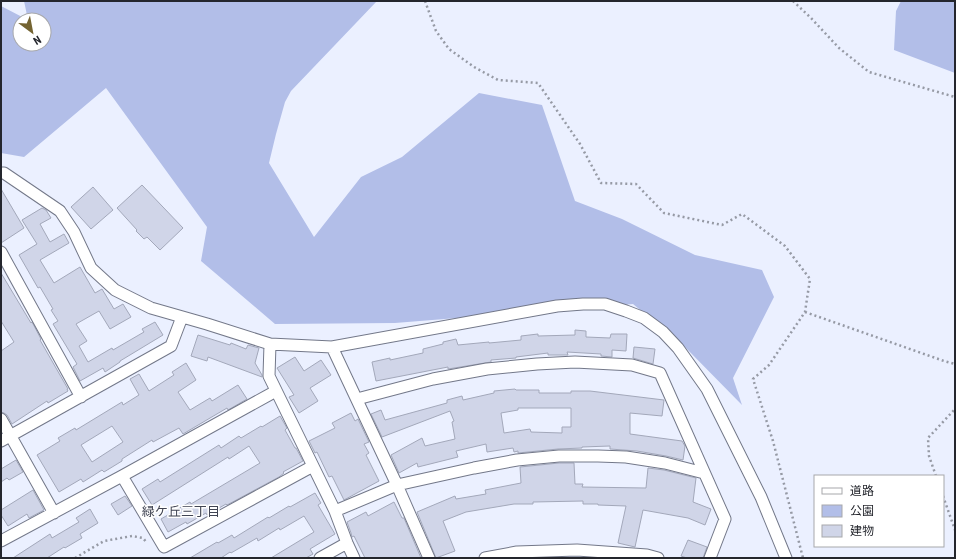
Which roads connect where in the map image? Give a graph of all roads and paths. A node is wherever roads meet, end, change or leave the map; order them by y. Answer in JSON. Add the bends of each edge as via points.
{"nodes":[{"id":1,"x":426,"y":1,"type":"edge"},
{"id":2,"x":793,"y":1,"type":"edge"},
{"id":3,"x":955,"y":97,"type":"edge"},
{"id":4,"x":1,"y":173,"type":"edge"},
{"id":5,"x":1,"y":252,"type":"edge"},
{"id":6,"x":805,"y":312,"type":"junction"},
{"id":7,"x":182,"y":317,"type":"junction"},
{"id":8,"x":270,"y":344,"type":"junction"},
{"id":9,"x":332,"y":347,"type":"junction"},
{"id":10,"x":955,"y":364,"type":"edge"},
{"id":11,"x":276,"y":391,"type":"junction"},
{"id":12,"x":81,"y":397,"type":"junction"},
{"id":13,"x":357,"y":399,"type":"junction"},
{"id":14,"x":955,"y":409,"type":"edge"},
{"id":15,"x":1,"y":419,"type":"edge"},
{"id":16,"x":6,"y":439,"type":"edge"},
{"id":17,"x":313,"y":466,"type":"junction"},
{"id":18,"x":704,"y":473,"type":"junction"},
{"id":19,"x":936,"y":475,"type":"edge"},
{"id":20,"x":122,"y":476,"type":"junction"},
{"id":21,"x":397,"y":485,"type":"junction"},
{"id":22,"x":944,"y":499,"type":"edge"},
{"id":23,"x":335,"y":511,"type":"junction"},
{"id":24,"x":54,"y":513,"type":"junction"},
{"id":25,"x":955,"y":530,"type":"edge"},
{"id":26,"x":1,"y":541,"type":"edge"},
{"id":27,"x":347,"y":543,"type":"junction"},
{"id":28,"x":164,"y":547,"type":"junction"},
{"id":29,"x":75,"y":558,"type":"edge"},
{"id":30,"x":320,"y":558,"type":"edge"},
{"id":31,"x":354,"y":558,"type":"edge"},
{"id":32,"x":429,"y":558,"type":"edge"},
{"id":33,"x":485,"y":558,"type":"edge"},
{"id":34,"x":658,"y":558,"type":"edge"},
{"id":35,"x":710,"y":558,"type":"edge"},
{"id":36,"x":786,"y":558,"type":"edge"},
{"id":37,"x":803,"y":558,"type":"edge"}],
"edges":[{"from":1,"to":6,"type":"path","via":[[436,31],[449,49],[498,80],[538,84],[580,144],[601,183],[636,184],[664,213],[722,225],[742,214],[785,246],[810,279]]},
{"from":2,"to":3,"type":"path","via":[[839,48],[869,72]]},
{"from":4,"to":7,"type":"street","via":[[60,211],[74,232],[91,268],[115,290],[150,308]]},
{"from":5,"to":12,"type":"street"},
{"from":6,"to":10,"type":"path"},
{"from":6,"to":37,"type":"path","via":[[769,365],[753,379],[773,441]]},
{"from":7,"to":8,"type":"street"},
{"from":7,"to":12,"type":"street","via":[[171,346]]},
{"from":8,"to":9,"type":"street"},
{"from":8,"to":11,"type":"street","via":[[268,376]]},
{"from":9,"to":13,"type":"street"},
{"from":9,"to":36,"type":"street","via":[[557,306],[605,304],[644,318],[663,332],[678,348],[707,389],[761,497]]},
{"from":11,"to":17,"type":"street"},
{"from":11,"to":20,"type":"street"},
{"from":12,"to":16,"type":"street"},
{"from":13,"to":18,"type":"street","via":[[433,379],[487,369],[575,362],[632,365],[660,373]]},
{"from":13,"to":21,"type":"street"},
{"from":14,"to":19,"type":"path","via":[[928,438],[929,456]]},
{"from":15,"to":16,"type":"street"},
{"from":16,"to":24,"type":"street"},
{"from":17,"to":23,"type":"street"},
{"from":17,"to":28,"type":"street"},
{"from":18,"to":21,"type":"street","via":[[626,457],[559,456],[517,460]]},
{"from":18,"to":35,"type":"street","via":[[725,519]]},
{"from":20,"to":24,"type":"street"},
{"from":20,"to":28,"type":"street"},
{"from":21,"to":23,"type":"street"},
{"from":21,"to":32,"type":"street"},
{"from":22,"to":25,"type":"path"},
{"from":23,"to":27,"type":"street"},
{"from":24,"to":26,"type":"street"},
{"from":27,"to":30,"type":"street"},
{"from":27,"to":31,"type":"street"},
{"from":28,"to":29,"type":"path","via":[[154,553],[143,538],[132,536],[104,541]]},
{"from":33,"to":34,"type":"street","via":[[516,552],[577,550]]}]}
